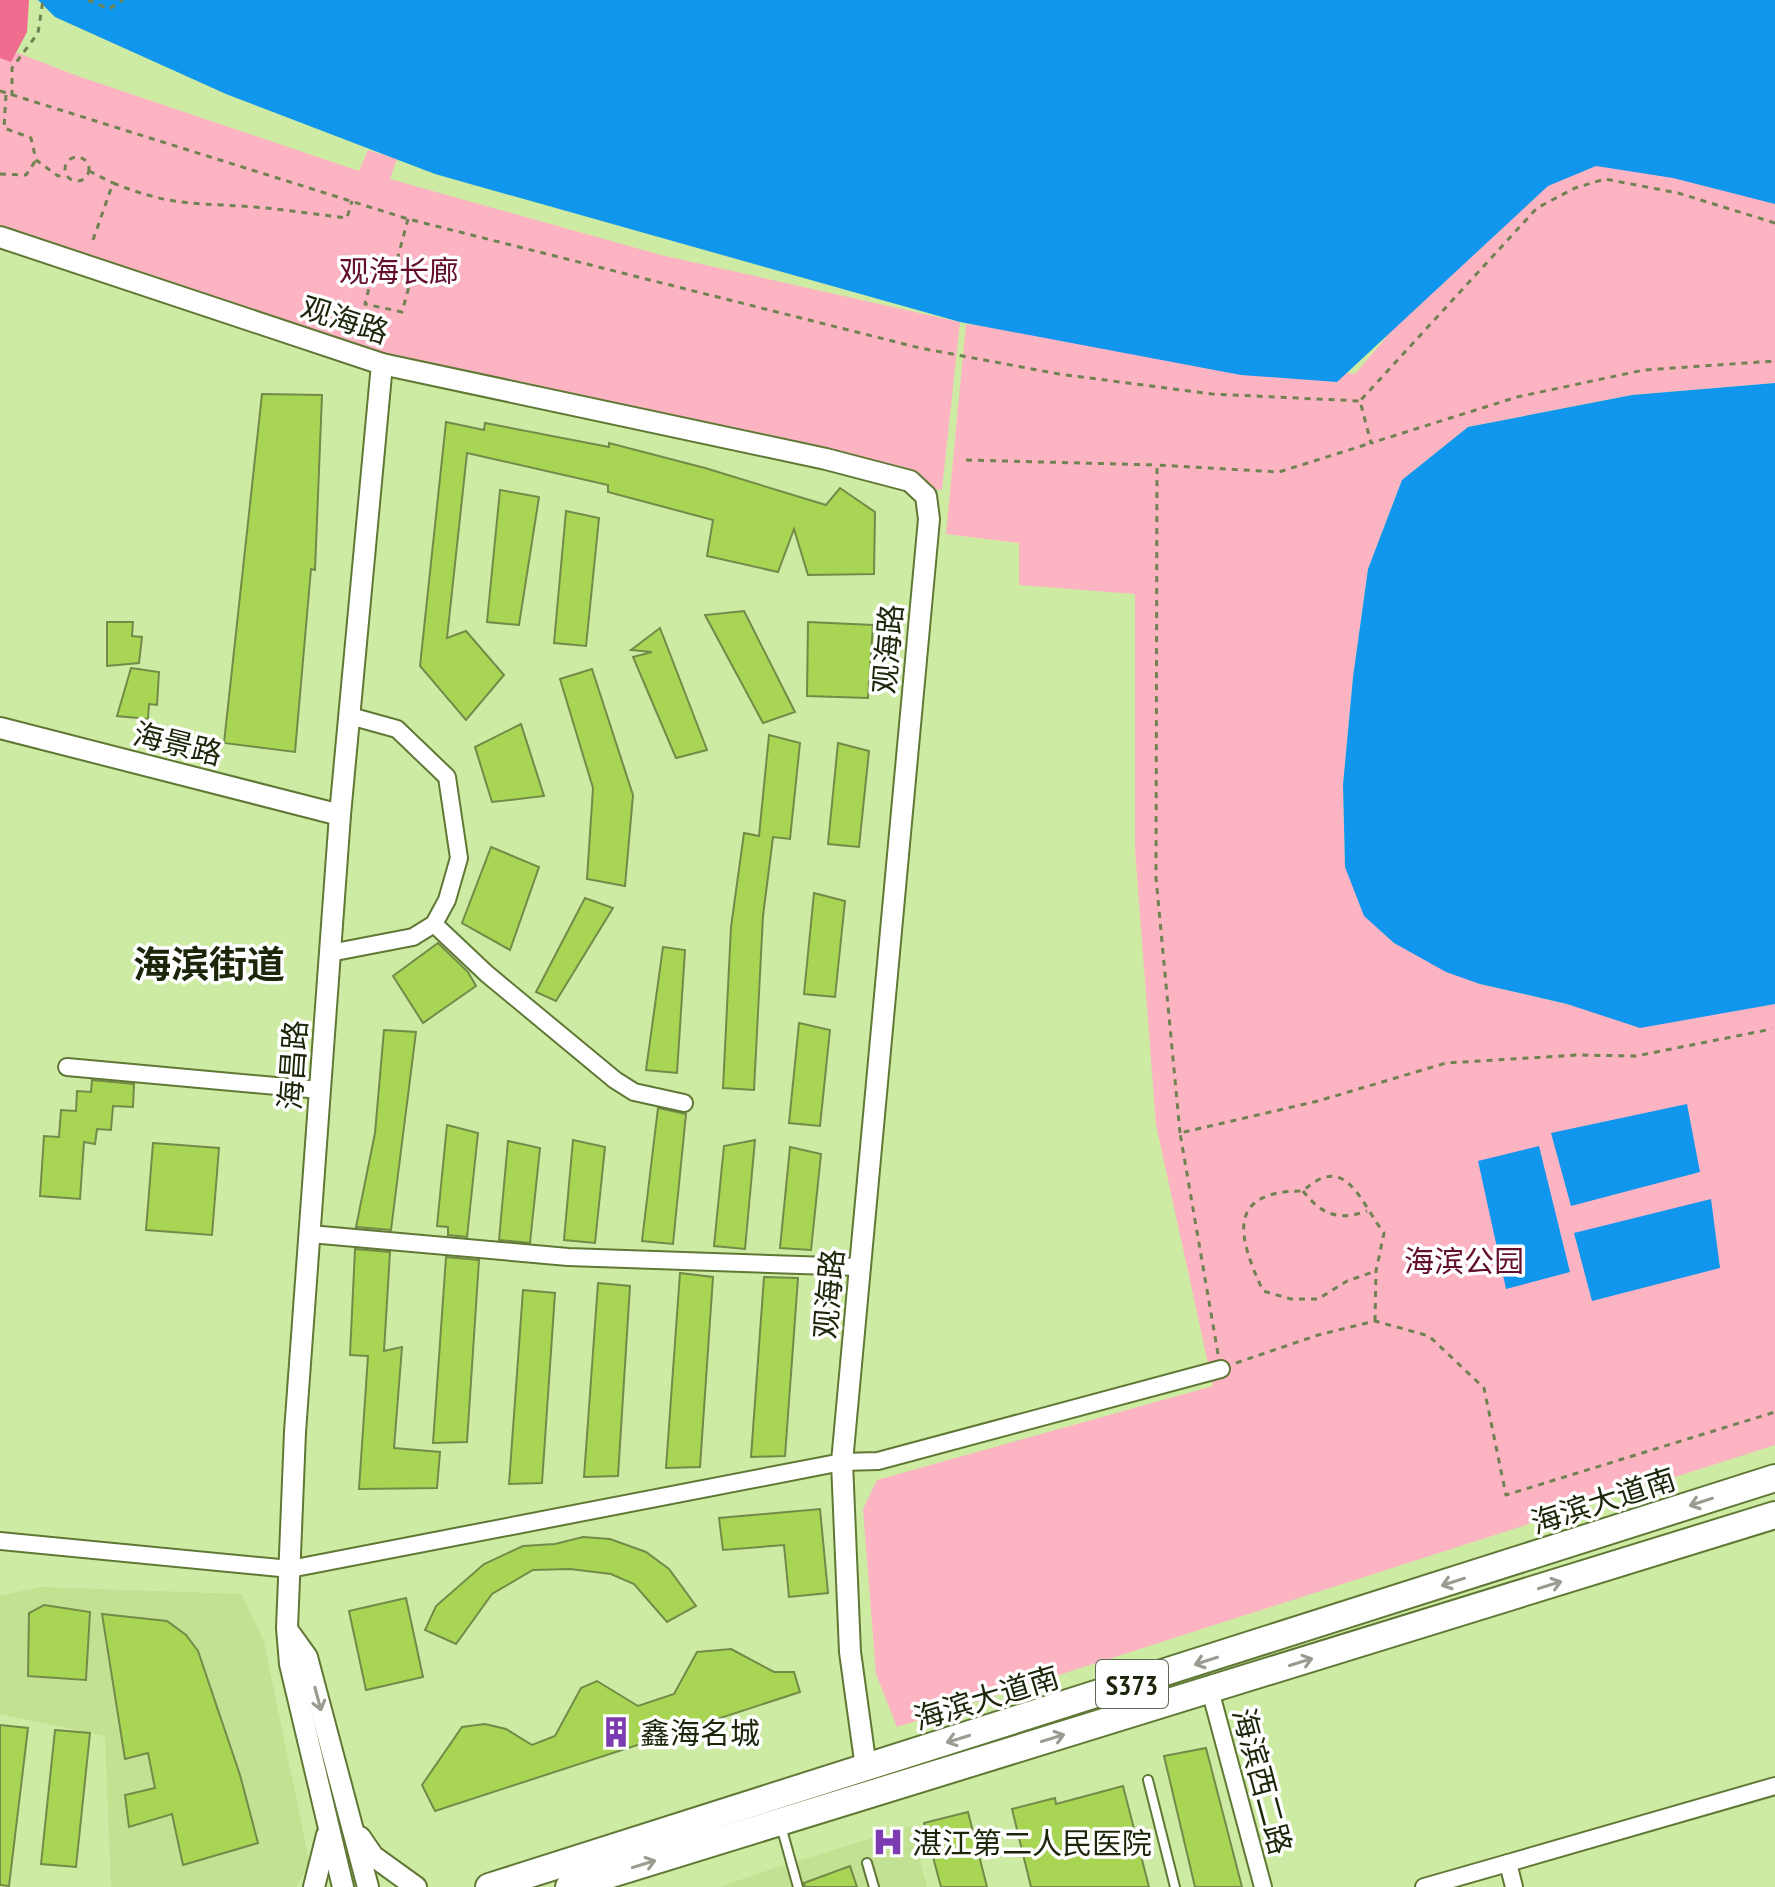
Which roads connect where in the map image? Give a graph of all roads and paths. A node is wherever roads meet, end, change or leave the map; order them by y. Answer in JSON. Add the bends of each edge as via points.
{"nodes":[{"id":1,"x":43,"y":0,"type":"edge"},
{"id":2,"x":88,"y":0,"type":"edge"},
{"id":3,"x":123,"y":0,"type":"edge"},
{"id":4,"x":0,"y":91,"type":"edge"},
{"id":5,"x":6,"y":93,"type":"junction"},
{"id":6,"x":12,"y":96,"type":"junction"},
{"id":7,"x":2,"y":128,"type":"edge"},
{"id":8,"x":36,"y":160,"type":"junction"},
{"id":9,"x":89,"y":171,"type":"junction"},
{"id":10,"x":0,"y":174,"type":"edge"},
{"id":11,"x":66,"y":174,"type":"junction"},
{"id":12,"x":113,"y":183,"type":"junction"},
{"id":13,"x":352,"y":201,"type":"junction"},
{"id":14,"x":408,"y":219,"type":"junction"},
{"id":15,"x":1775,"y":223,"type":"edge"},
{"id":16,"x":0,"y":237,"type":"edge"},
{"id":17,"x":93,"y":240,"type":"dead end"},
{"id":18,"x":393,"y":275,"type":"junction"},
{"id":19,"x":1775,"y":361,"type":"edge"},
{"id":20,"x":382,"y":364,"type":"junction"},
{"id":21,"x":1360,"y":401,"type":"junction"},
{"id":22,"x":1371,"y":443,"type":"junction"},
{"id":23,"x":966,"y":460,"type":"dead end"},
{"id":24,"x":1157,"y":465,"type":"junction"},
{"id":25,"x":350,"y":716,"type":"junction"},
{"id":26,"x":0,"y":728,"type":"edge"},
{"id":27,"x":340,"y":815,"type":"junction"},
{"id":28,"x":434,"y":924,"type":"junction"},
{"id":29,"x":330,"y":953,"type":"junction"},
{"id":30,"x":1774,"y":1030,"type":"edge"},
{"id":31,"x":67,"y":1067,"type":"dead end"},
{"id":32,"x":320,"y":1090,"type":"junction"},
{"id":33,"x":684,"y":1103,"type":"dead end"},
{"id":34,"x":1180,"y":1133,"type":"junction"},
{"id":35,"x":1303,"y":1191,"type":"junction"},
{"id":36,"x":1367,"y":1211,"type":"junction"},
{"id":37,"x":310,"y":1234,"type":"junction"},
{"id":38,"x":860,"y":1267,"type":"junction"},
{"id":39,"x":1376,"y":1271,"type":"junction"},
{"id":40,"x":1375,"y":1321,"type":"junction"},
{"id":41,"x":1221,"y":1369,"type":"junction"},
{"id":42,"x":1775,"y":1412,"type":"edge"},
{"id":43,"x":842,"y":1462,"type":"junction"},
{"id":44,"x":1775,"y":1478,"type":"edge"},
{"id":45,"x":1775,"y":1515,"type":"edge"},
{"id":46,"x":0,"y":1541,"type":"edge"},
{"id":47,"x":290,"y":1569,"type":"junction"},
{"id":48,"x":287,"y":1628,"type":"junction"},
{"id":49,"x":1210,"y":1690,"type":"junction"},
{"id":50,"x":866,"y":1768,"type":"junction"},
{"id":51,"x":1148,"y":1780,"type":"dead end"},
{"id":52,"x":1775,"y":1786,"type":"edge"},
{"id":53,"x":780,"y":1822,"type":"junction"},
{"id":54,"x":351,"y":1824,"type":"junction"},
{"id":55,"x":329,"y":1827,"type":"junction"},
{"id":56,"x":867,"y":1863,"type":"dead end"},
{"id":57,"x":1508,"y":1863,"type":"junction"},
{"id":58,"x":314,"y":1887,"type":"edge"},
{"id":59,"x":343,"y":1887,"type":"edge"},
{"id":60,"x":368,"y":1887,"type":"edge"},
{"id":61,"x":416,"y":1887,"type":"edge"},
{"id":62,"x":489,"y":1887,"type":"edge"},
{"id":63,"x":569,"y":1887,"type":"edge"},
{"id":64,"x":798,"y":1887,"type":"edge"},
{"id":65,"x":874,"y":1887,"type":"edge"},
{"id":66,"x":1175,"y":1887,"type":"edge"},
{"id":67,"x":1263,"y":1887,"type":"edge"},
{"id":68,"x":1424,"y":1887,"type":"edge"},
{"id":69,"x":1514,"y":1887,"type":"edge"}],
"edges":[{"from":1,"to":6,"type":"path","via":[[38,33],[12,68]]},
{"from":2,"to":3,"type":"path","via":[[109,9]]},
{"from":4,"to":5,"type":"path"},
{"from":5,"to":6,"type":"path"},
{"from":5,"to":7,"type":"path"},
{"from":6,"to":13,"type":"path"},
{"from":7,"to":8,"type":"path","via":[[31,138]]},
{"from":8,"to":10,"type":"path","via":[[26,175]]},
{"from":8,"to":11,"type":"path","via":[[58,176]]},
{"from":9,"to":11,"type":"path","via":[[79,181]]},
{"from":9,"to":11,"type":"path","via":[[85,160],[73,158]]},
{"from":9,"to":12,"type":"path"},
{"from":12,"to":13,"type":"path","via":[[154,200],[185,205],[347,218]]},
{"from":12,"to":17,"type":"path"},
{"from":13,"to":14,"type":"path"},
{"from":14,"to":18,"type":"path"},
{"from":14,"to":21,"type":"path","via":[[920,348],[1059,374],[1212,394]]},
{"from":15,"to":21,"type":"path","via":[[1678,193],[1605,179],[1575,188],[1537,208]]},
{"from":16,"to":20,"type":"street","name":"观海路"},
{"from":18,"to":18,"type":"path","via":[[373,272],[365,304],[402,312],[410,283]]},
{"from":19,"to":22,"type":"path","via":[[1644,370],[1517,397]]},
{"from":20,"to":25,"type":"street","name":"海昌路"},
{"from":20,"to":38,"type":"street","name":"观海路","via":[[826,459],[910,481],[926,496],[929,519]]},
{"from":21,"to":22,"type":"path"},
{"from":22,"to":24,"type":"path","via":[[1279,472]]},
{"from":23,"to":24,"type":"path"},
{"from":24,"to":34,"type":"path","via":[[1156,878]]},
{"from":25,"to":27,"type":"street","name":"海昌路"},
{"from":25,"to":28,"type":"street","via":[[397,729],[447,777],[459,858]]},
{"from":26,"to":27,"type":"street","name":"海景路"},
{"from":27,"to":29,"type":"street","name":"海昌路"},
{"from":28,"to":29,"type":"street","via":[[413,937]]},
{"from":28,"to":33,"type":"street","via":[[615,1080],[634,1092]]},
{"from":29,"to":32,"type":"street","name":"海昌路"},
{"from":30,"to":34,"type":"path","via":[[1636,1056],[1446,1063],[1318,1101]]},
{"from":31,"to":32,"type":"street"},
{"from":32,"to":37,"type":"street","name":"海昌路"},
{"from":34,"to":41,"type":"path"},
{"from":35,"to":36,"type":"path","via":[[1327,1215],[1346,1218]]},
{"from":35,"to":36,"type":"path","via":[[1318,1177],[1335,1175],[1356,1188]]},
{"from":35,"to":39,"type":"path","via":[[1275,1191],[1254,1201],[1242,1219],[1245,1253],[1263,1291],[1318,1299]]},
{"from":36,"to":39,"type":"path","via":[[1384,1233]]},
{"from":37,"to":38,"type":"street","via":[[568,1257]]},
{"from":37,"to":47,"type":"street","name":"海昌路"},
{"from":38,"to":43,"type":"street","name":"观海路"},
{"from":39,"to":40,"type":"path"},
{"from":40,"to":41,"type":"path"},
{"from":40,"to":42,"type":"path","via":[[1429,1336],[1484,1388],[1506,1495]]},
{"from":41,"to":43,"type":"street","via":[[878,1461]]},
{"from":43,"to":47,"type":"street"},
{"from":43,"to":50,"type":"street","name":"观海路","via":[[850,1652]]},
{"from":44,"to":50,"type":"main road","name":"海滨大道南","number":"S373","one_way":true},
{"from":49,"to":45,"type":"main road","name":"海滨大道南","number":"S373","one_way":true},
{"from":46,"to":47,"type":"street"},
{"from":47,"to":48,"type":"street","name":"海昌路"},
{"from":48,"to":54,"type":"street","one_way":true,"via":[[307,1657]]},
{"from":48,"to":55,"type":"street","name":"海昌路","via":[[290,1664]]},
{"from":53,"to":49,"type":"main road","name":"海滨大道南","number":"S373","one_way":true},
{"from":49,"to":67,"type":"street","name":"海滨西二路"},
{"from":50,"to":62,"type":"main road","name":"海滨大道南","number":"S373"},
{"from":51,"to":66,"type":"lane"},
{"from":52,"to":57,"type":"street"},
{"from":63,"to":53,"type":"main road","name":"海滨大道南","number":"S373","one_way":true},
{"from":53,"to":64,"type":"lane"},
{"from":54,"to":60,"type":"street"},
{"from":54,"to":61,"type":"street","via":[[373,1856]]},
{"from":55,"to":58,"type":"street"},
{"from":55,"to":59,"type":"street","name":"海昌路"},
{"from":56,"to":65,"type":"lane"},
{"from":57,"to":68,"type":"street"},
{"from":57,"to":69,"type":"street"}]}
